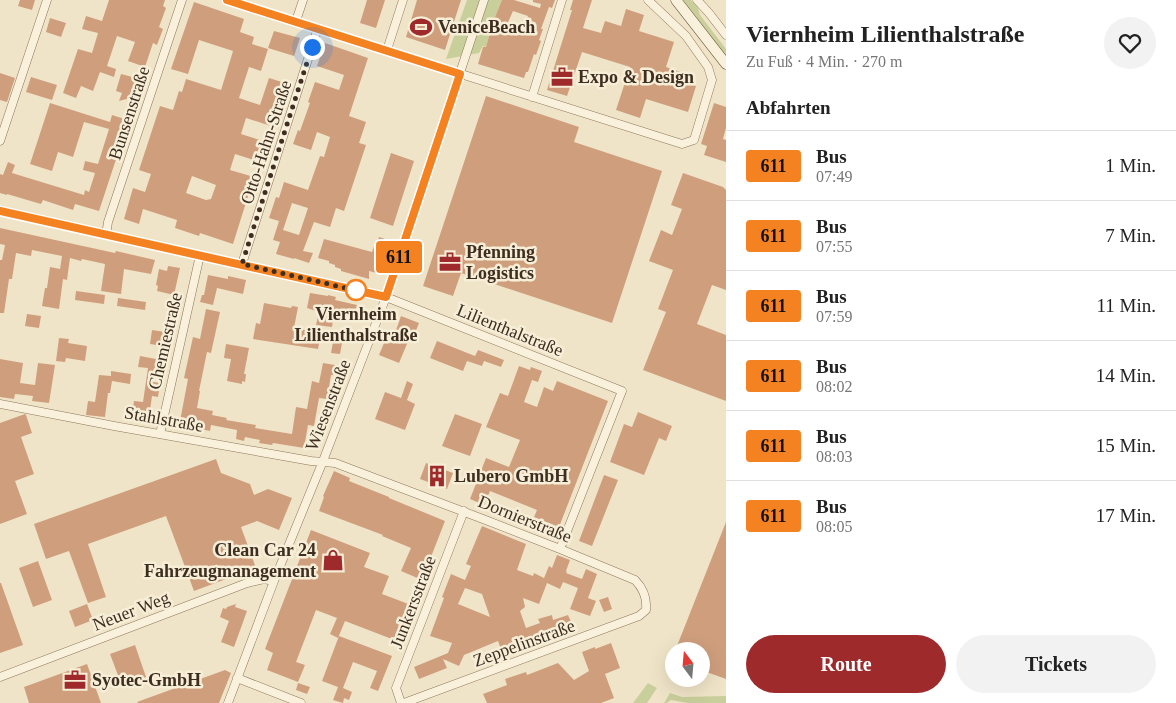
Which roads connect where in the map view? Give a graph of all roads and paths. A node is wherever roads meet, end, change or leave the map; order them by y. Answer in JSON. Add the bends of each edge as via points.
{"nodes":[{"id":1,"x":47,"y":0,"type":"edge"},
{"id":2,"x":182,"y":0,"type":"edge"},
{"id":3,"x":227,"y":0,"type":"edge"},
{"id":4,"x":303,"y":0,"type":"edge"},
{"id":5,"x":403,"y":0,"type":"edge"},
{"id":6,"x":484,"y":0,"type":"edge"},
{"id":7,"x":562,"y":0,"type":"edge"},
{"id":8,"x":648,"y":0,"type":"edge"},
{"id":9,"x":671,"y":0,"type":"edge"},
{"id":10,"x":676,"y":0,"type":"edge"},
{"id":11,"x":697,"y":0,"type":"edge"},
{"id":12,"x":688,"y":17,"type":"junction"},
{"id":13,"x":296,"y":21,"type":"junction"},
{"id":14,"x":318,"y":28,"type":"junction"},
{"id":15,"x":726,"y":35,"type":"edge"},
{"id":16,"x":387,"y":50,"type":"junction"},
{"id":17,"x":726,"y":64,"type":"edge"},
{"id":18,"x":460,"y":74,"type":"junction"},
{"id":19,"x":532,"y":97,"type":"junction"},
{"id":20,"x":0,"y":141,"type":"edge"},
{"id":21,"x":0,"y":211,"type":"edge"},
{"id":22,"x":106,"y":235,"type":"junction"},
{"id":23,"x":200,"y":256,"type":"junction"},
{"id":24,"x":242,"y":264,"type":"junction"},
{"id":25,"x":386,"y":297,"type":"junction"},
{"id":26,"x":0,"y":404,"type":"edge"},
{"id":27,"x":160,"y":434,"type":"junction"},
{"id":28,"x":323,"y":461,"type":"junction"},
{"id":29,"x":464,"y":511,"type":"junction"},
{"id":30,"x":560,"y":548,"type":"junction"},
{"id":31,"x":274,"y":581,"type":"junction"},
{"id":32,"x":646,"y":603,"type":"joint"},
{"id":33,"x":0,"y":677,"type":"edge"},
{"id":34,"x":237,"y":678,"type":"junction"},
{"id":35,"x":228,"y":703,"type":"edge"},
{"id":36,"x":300,"y":703,"type":"edge"},
{"id":37,"x":402,"y":703,"type":"edge"}],
"edges":[{"from":1,"to":20,"type":"street"},
{"from":2,"to":22,"type":"street","name":"Bunsenstraße"},
{"from":3,"to":13,"type":"street"},
{"from":4,"to":13,"type":"street"},
{"from":5,"to":16,"type":"street"},
{"from":6,"to":18,"type":"street","name":"Wiesenstraße"},
{"from":7,"to":19,"type":"street"},
{"from":8,"to":19,"type":"street","via":[[686,36],[708,67],[712,80],[694,140],[682,144]]},
{"from":9,"to":12,"type":"main road"},
{"from":10,"to":12,"type":"main road"},
{"from":11,"to":15,"type":"street"},
{"from":12,"to":17,"type":"main road"},
{"from":13,"to":14,"type":"street"},
{"from":14,"to":16,"type":"street"},
{"from":14,"to":24,"type":"street","name":"Otto-Hahn-Straße"},
{"from":16,"to":18,"type":"street"},
{"from":18,"to":19,"type":"street"},
{"from":18,"to":25,"type":"street","name":"Wiesenstraße"},
{"from":21,"to":22,"type":"street","name":"Lilienthalstraße"},
{"from":22,"to":23,"type":"street","name":"Lilienthalstraße"},
{"from":23,"to":24,"type":"street","name":"Lilienthalstraße"},
{"from":23,"to":27,"type":"street","name":"Chemiestraße"},
{"from":24,"to":25,"type":"street","name":"Lilienthalstraße"},
{"from":25,"to":28,"type":"street","name":"Wiesenstraße"},
{"from":25,"to":30,"type":"street","name":"Lilienthalstraße","via":[[622,391]]},
{"from":26,"to":27,"type":"street","name":"Stahlstraße"},
{"from":27,"to":28,"type":"street","name":"Stahlstraße"},
{"from":28,"to":29,"type":"street","name":"Dornierstraße"},
{"from":28,"to":31,"type":"street","name":"Wiesenstraße"},
{"from":29,"to":30,"type":"street","name":"Dornierstraße"},
{"from":29,"to":37,"type":"street","name":"Junkersstraße","via":[[396,688]]},
{"from":30,"to":32,"type":"street","name":"Dornierstraße","via":[[635,580]]},
{"from":31,"to":33,"type":"street","name":"Neuer Weg","via":[[264,579],[247,583]]},
{"from":31,"to":34,"type":"street","name":"Wiesenstraße"},
{"from":32,"to":37,"type":"street","name":"Zeppelinstraße","via":[[646,610],[639,616]]},
{"from":34,"to":35,"type":"street","name":"Wiesenstraße"},
{"from":34,"to":36,"type":"street"}]}
